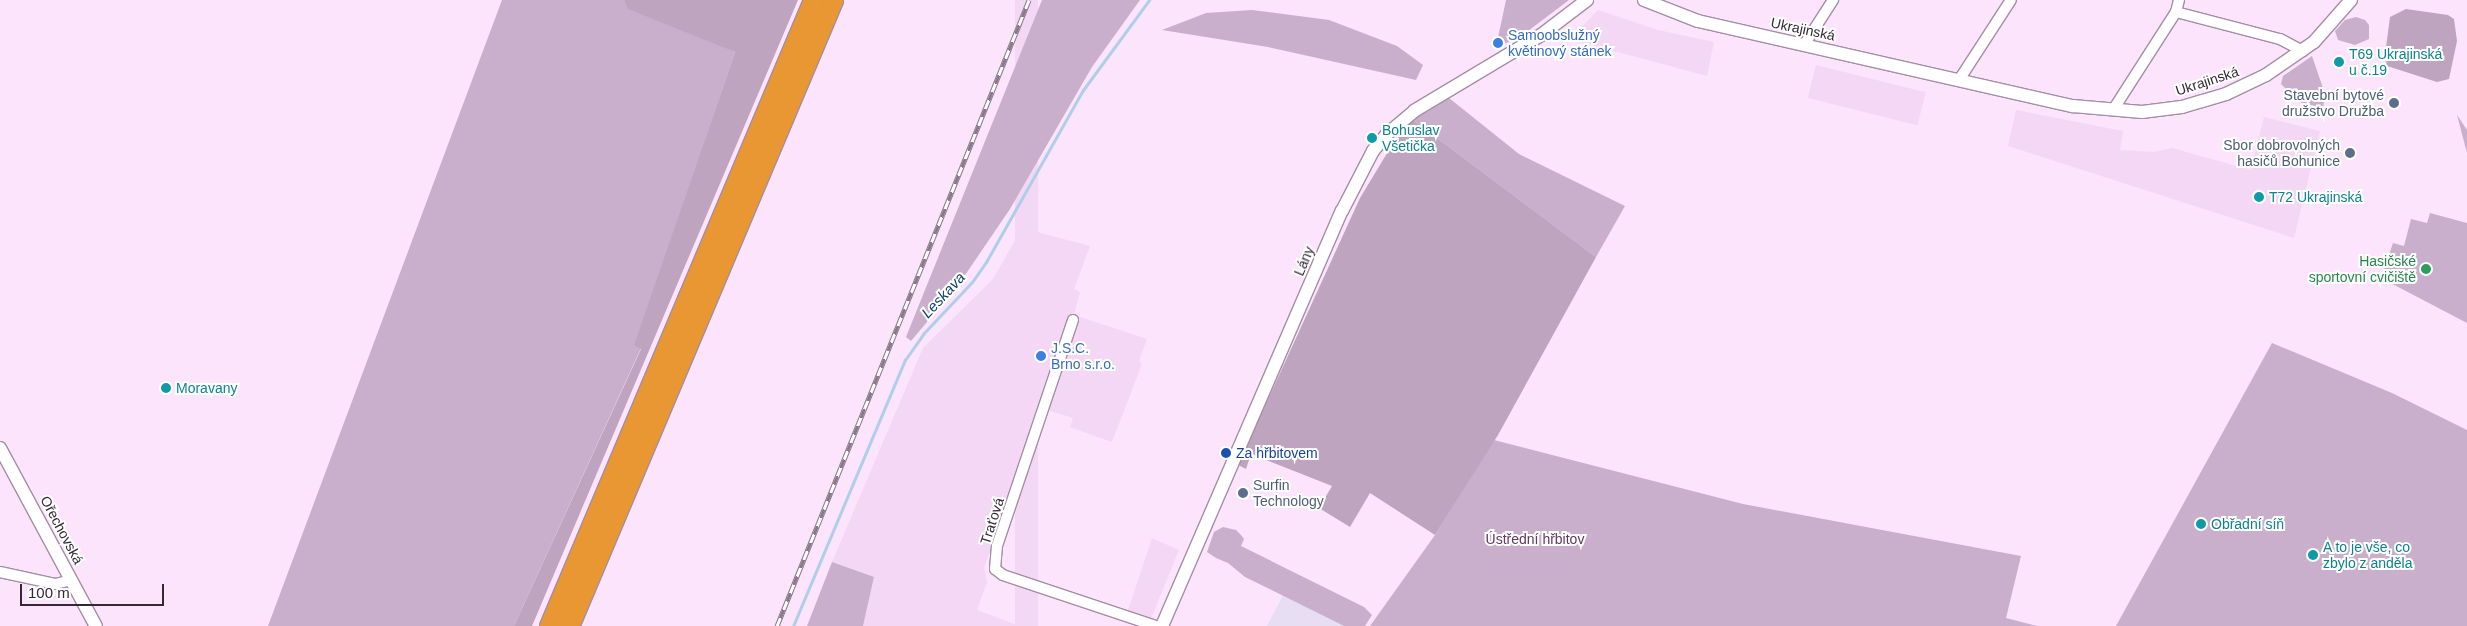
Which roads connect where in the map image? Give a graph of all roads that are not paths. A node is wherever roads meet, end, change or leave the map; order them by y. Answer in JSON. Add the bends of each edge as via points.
{"nodes":[{"id":1,"x":813,"y":0,"type":"edge"},
{"id":2,"x":834,"y":0,"type":"edge"},
{"id":3,"x":1587,"y":0,"type":"edge"},
{"id":4,"x":1644,"y":0,"type":"edge"},
{"id":5,"x":1833,"y":0,"type":"edge"},
{"id":6,"x":2011,"y":0,"type":"edge"},
{"id":7,"x":2179,"y":0,"type":"edge"},
{"id":8,"x":2351,"y":0,"type":"edge"},
{"id":9,"x":2176,"y":12,"type":"junction"},
{"id":10,"x":1804,"y":44,"type":"junction"},
{"id":11,"x":2303,"y":51,"type":"junction"},
{"id":12,"x":1959,"y":80,"type":"junction"},
{"id":13,"x":2113,"y":110,"type":"junction"},
{"id":14,"x":1074,"y":320,"type":"dead end"},
{"id":15,"x":0,"y":448,"type":"edge"},
{"id":16,"x":0,"y":572,"type":"edge"},
{"id":17,"x":72,"y":580,"type":"junction"},
{"id":18,"x":96,"y":626,"type":"edge"},
{"id":19,"x":550,"y":626,"type":"edge"},
{"id":20,"x":569,"y":626,"type":"edge"},
{"id":21,"x":1155,"y":626,"type":"edge"},
{"id":22,"x":1162,"y":626,"type":"edge"}],
"edges":[{"from":1,"to":19,"type":"highway"},
{"from":2,"to":20,"type":"highway"},
{"from":3,"to":22,"type":"street","name":"Lány","via":[[1541,35],[1414,111],[1373,151],[1345,203]]},
{"from":4,"to":10,"type":"street","name":"Ukrajinská","via":[[1686,18]]},
{"from":5,"to":10,"type":"street"},
{"from":6,"to":12,"type":"street"},
{"from":7,"to":9,"type":"street"},
{"from":8,"to":11,"type":"street","name":"Ukrajinská"},
{"from":9,"to":11,"type":"street","via":[[2280,39]]},
{"from":9,"to":13,"type":"street"},
{"from":10,"to":12,"type":"street","name":"Ukrajinská"},
{"from":11,"to":13,"type":"street","name":"Ukrajinská","via":[[2266,75],[2226,94],[2182,107],[2142,112]]},
{"from":12,"to":13,"type":"street","name":"Ukrajinská","via":[[2072,106]]},
{"from":14,"to":21,"type":"street","name":"Traťová","via":[[997,546],[995,569],[1003,575]]},
{"from":15,"to":17,"type":"street","name":"Ořechovská"},
{"from":16,"to":17,"type":"street","via":[[55,584]]},
{"from":17,"to":18,"type":"street","name":"Ořechovská"}]}
